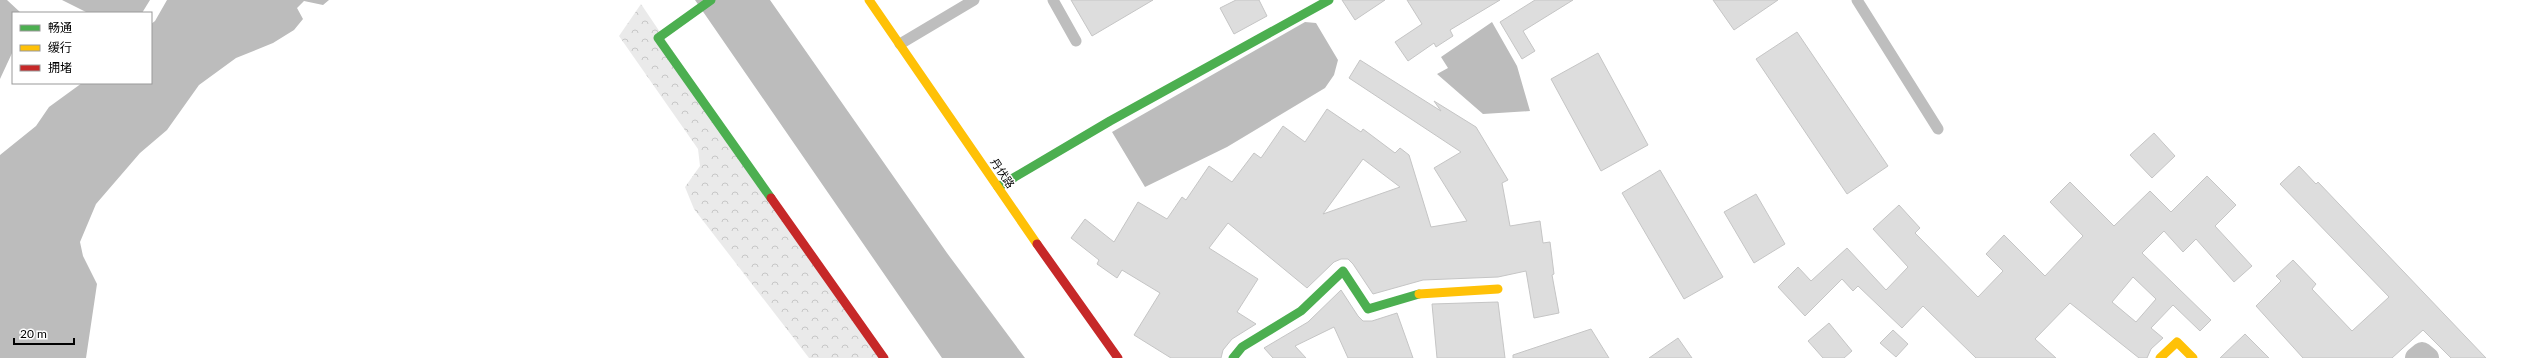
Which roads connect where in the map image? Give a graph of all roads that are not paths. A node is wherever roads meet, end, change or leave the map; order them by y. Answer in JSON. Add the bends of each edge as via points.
{"nodes":[{"id":1,"x":711,"y":0,"type":"edge"},
{"id":2,"x":869,"y":0,"type":"edge"},
{"id":3,"x":974,"y":0,"type":"edge"},
{"id":4,"x":1053,"y":0,"type":"edge"},
{"id":5,"x":1329,"y":0,"type":"edge"},
{"id":6,"x":1857,"y":0,"type":"edge"},
{"id":7,"x":1076,"y":41,"type":"dead end"},
{"id":8,"x":900,"y":44,"type":"junction"},
{"id":9,"x":1938,"y":129,"type":"dead end"},
{"id":10,"x":998,"y":187,"type":"junction"},
{"id":11,"x":1498,"y":289,"type":"dead end"},
{"id":12,"x":884,"y":358,"type":"edge"},
{"id":13,"x":1118,"y":358,"type":"edge"},
{"id":14,"x":1233,"y":358,"type":"edge"},
{"id":15,"x":2160,"y":358,"type":"edge"},
{"id":16,"x":2193,"y":358,"type":"edge"},
{"id":17,"x":2416,"y":358,"type":"edge"},
{"id":18,"x":2428,"y":358,"type":"edge"}],
"edges":[{"from":1,"to":12,"type":"street","via":[[658,38]]},
{"from":2,"to":8,"type":"street","name":"丹伏路"},
{"from":3,"to":8,"type":"lane"},
{"from":4,"to":7,"type":"lane"},
{"from":5,"to":10,"type":"street"},
{"from":6,"to":9,"type":"lane"},
{"from":8,"to":10,"type":"street","name":"丹伏路"},
{"from":10,"to":13,"type":"street","name":"丹伏路","via":[[1094,328]]},
{"from":11,"to":14,"type":"street","via":[[1424,292],[1368,309],[1343,271],[1301,311],[1242,347]]},
{"from":15,"to":16,"type":"street","via":[[2177,342]]},
{"from":17,"to":18,"type":"street","via":[[2422,353]]}]}
